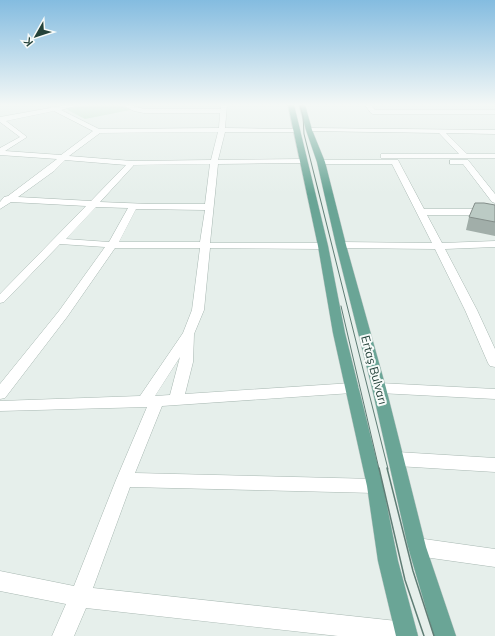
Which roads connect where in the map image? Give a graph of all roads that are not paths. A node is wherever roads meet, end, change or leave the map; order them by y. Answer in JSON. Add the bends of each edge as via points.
{"nodes":[{"id":1,"x":22,"y":135,"type":"edge"},
{"id":2,"x":93,"y":135,"type":"edge"},
{"id":3,"x":221,"y":135,"type":"edge"},
{"id":4,"x":303,"y":135,"type":"edge"},
{"id":5,"x":306,"y":135,"type":"edge"},
{"id":6,"x":443,"y":135,"type":"edge"},
{"id":7,"x":1,"y":150,"type":"edge"},
{"id":8,"x":66,"y":156,"type":"junction"},
{"id":9,"x":495,"y":156,"type":"edge"},
{"id":10,"x":303,"y":158,"type":"junction"},
{"id":11,"x":320,"y":159,"type":"junction"},
{"id":12,"x":465,"y":159,"type":"junction"},
{"id":13,"x":215,"y":160,"type":"junction"},
{"id":14,"x":395,"y":162,"type":"junction"},
{"id":15,"x":495,"y":162,"type":"edge"},
{"id":16,"x":132,"y":163,"type":"junction"},
{"id":17,"x":0,"y":198,"type":"edge"},
{"id":18,"x":9,"y":199,"type":"junction"},
{"id":19,"x":495,"y":200,"type":"edge"},
{"id":20,"x":91,"y":205,"type":"junction"},
{"id":21,"x":0,"y":206,"type":"edge"},
{"id":22,"x":133,"y":207,"type":"junction"},
{"id":23,"x":209,"y":207,"type":"junction"},
{"id":24,"x":421,"y":212,"type":"junction"},
{"id":25,"x":495,"y":212,"type":"edge"},
{"id":26,"x":58,"y":241,"type":"junction"},
{"id":27,"x":495,"y":244,"type":"edge"},
{"id":28,"x":112,"y":245,"type":"junction"},
{"id":29,"x":341,"y":245,"type":"junction"},
{"id":30,"x":204,"y":246,"type":"junction"},
{"id":31,"x":323,"y":246,"type":"junction"},
{"id":32,"x":439,"y":246,"type":"junction"},
{"id":33,"x":0,"y":300,"type":"edge"},
{"id":34,"x":189,"y":333,"type":"junction"},
{"id":35,"x":495,"y":362,"type":"edge"},
{"id":36,"x":352,"y":388,"type":"junction"},
{"id":37,"x":379,"y":388,"type":"junction"},
{"id":38,"x":0,"y":394,"type":"edge"},
{"id":39,"x":495,"y":394,"type":"edge"},
{"id":40,"x":176,"y":400,"type":"junction"},
{"id":41,"x":151,"y":402,"type":"junction"},
{"id":42,"x":0,"y":406,"type":"edge"},
{"id":43,"x":396,"y":459,"type":"junction"},
{"id":44,"x":495,"y":465,"type":"edge"},
{"id":45,"x":124,"y":480,"type":"junction"},
{"id":46,"x":375,"y":486,"type":"junction"},
{"id":47,"x":417,"y":547,"type":"junction"},
{"id":48,"x":495,"y":558,"type":"edge"},
{"id":49,"x":0,"y":581,"type":"edge"},
{"id":50,"x":80,"y":596,"type":"junction"},
{"id":51,"x":407,"y":634,"type":"edge"},
{"id":52,"x":63,"y":636,"type":"edge"},
{"id":53,"x":445,"y":636,"type":"edge"}],
"edges":[{"from":1,"to":7,"type":"street","via":[[24,136]]},
{"from":2,"to":8,"type":"street"},
{"from":3,"to":13,"type":"street"},
{"from":4,"to":10,"type":"main road","name":"Ertaş Bulvarı"},
{"from":5,"to":11,"type":"main road","name":"Ertaş Bulvarı"},
{"from":6,"to":12,"type":"street"},
{"from":7,"to":8,"type":"street"},
{"from":8,"to":13,"type":"street"},
{"from":8,"to":16,"type":"street"},
{"from":8,"to":18,"type":"street"},
{"from":9,"to":12,"type":"street"},
{"from":10,"to":13,"type":"street"},
{"from":10,"to":31,"type":"main road","name":"Ertaş Bulvarı"},
{"from":11,"to":12,"type":"street"},
{"from":11,"to":14,"type":"street"},
{"from":11,"to":29,"type":"main road","name":"Ertaş Bulvarı"},
{"from":12,"to":14,"type":"street"},
{"from":12,"to":15,"type":"street"},
{"from":12,"to":19,"type":"street"},
{"from":13,"to":16,"type":"street"},
{"from":13,"to":23,"type":"street"},
{"from":14,"to":24,"type":"street"},
{"from":16,"to":20,"type":"street"},
{"from":17,"to":18,"type":"street"},
{"from":18,"to":20,"type":"street"},
{"from":18,"to":21,"type":"street"},
{"from":20,"to":22,"type":"street"},
{"from":20,"to":26,"type":"street"},
{"from":22,"to":23,"type":"street"},
{"from":22,"to":28,"type":"street"},
{"from":23,"to":30,"type":"street"},
{"from":24,"to":25,"type":"street"},
{"from":24,"to":32,"type":"street"},
{"from":26,"to":28,"type":"street"},
{"from":26,"to":33,"type":"street"},
{"from":27,"to":32,"type":"street"},
{"from":28,"to":30,"type":"street"},
{"from":28,"to":38,"type":"street","via":[[63,314]]},
{"from":29,"to":32,"type":"street"},
{"from":29,"to":37,"type":"main road","name":"Ertaş Bulvarı"},
{"from":30,"to":31,"type":"street"},
{"from":30,"to":34,"type":"street","via":[[198,310]]},
{"from":31,"to":36,"type":"main road","name":"Ertaş Bulvarı"},
{"from":32,"to":35,"type":"street"},
{"from":34,"to":40,"type":"street","via":[[186,362]]},
{"from":34,"to":41,"type":"street"},
{"from":36,"to":40,"type":"street"},
{"from":36,"to":46,"type":"main road","name":"Ertaş Bulvarı"},
{"from":37,"to":39,"type":"street"},
{"from":37,"to":43,"type":"main road","name":"Ertaş Bulvarı"},
{"from":40,"to":41,"type":"street"},
{"from":41,"to":42,"type":"street"},
{"from":41,"to":45,"type":"street"},
{"from":43,"to":44,"type":"street"},
{"from":43,"to":47,"type":"main road","name":"Ertaş Bulvarı"},
{"from":45,"to":46,"type":"street"},
{"from":45,"to":50,"type":"street"},
{"from":46,"to":51,"type":"main road","name":"Ertaş Bulvarı","via":[[388,561]]},
{"from":47,"to":48,"type":"street"},
{"from":47,"to":53,"type":"main road","name":"Ertaş Bulvarı"},
{"from":49,"to":50,"type":"street"},
{"from":50,"to":51,"type":"street"},
{"from":50,"to":52,"type":"street"}]}
